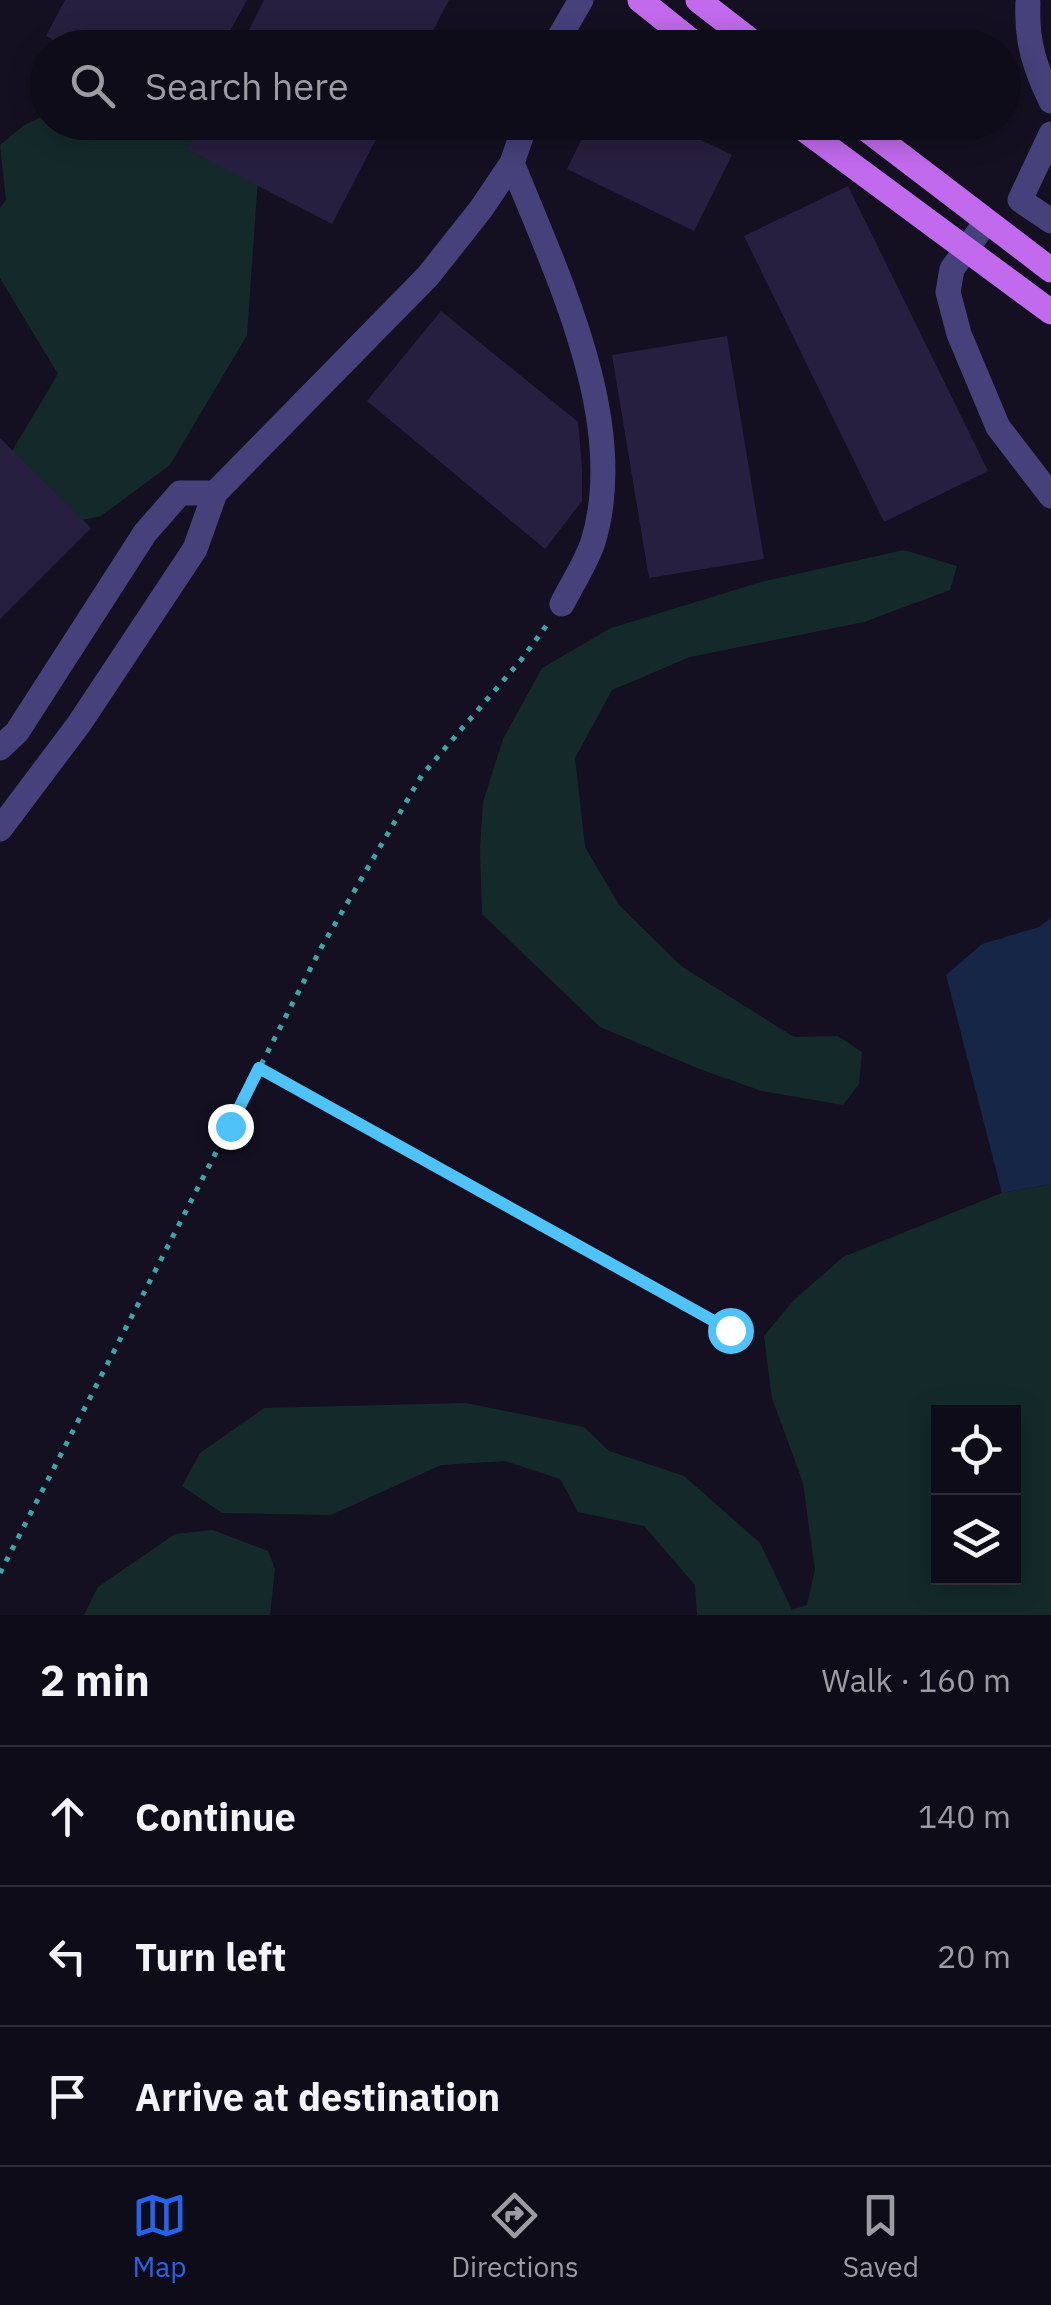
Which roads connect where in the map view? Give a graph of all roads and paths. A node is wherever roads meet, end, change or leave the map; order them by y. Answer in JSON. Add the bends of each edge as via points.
{"nodes":[{"id":1,"x":581,"y":0,"type":"edge"},
{"id":2,"x":640,"y":0,"type":"edge"},
{"id":3,"x":698,"y":0,"type":"edge"},
{"id":4,"x":1028,"y":3,"type":"dead end"},
{"id":5,"x":564,"y":30,"type":"edge"},
{"id":6,"x":678,"y":30,"type":"edge"},
{"id":7,"x":737,"y":30,"type":"edge"},
{"id":8,"x":1051,"y":101,"type":"edge"},
{"id":9,"x":1051,"y":134,"type":"edge"},
{"id":10,"x":520,"y":140,"type":"edge"},
{"id":11,"x":818,"y":140,"type":"edge"},
{"id":12,"x":880,"y":140,"type":"edge"},
{"id":13,"x":512,"y":163,"type":"junction"},
{"id":14,"x":1051,"y":221,"type":"edge"},
{"id":15,"x":986,"y":222,"type":"junction"},
{"id":16,"x":966,"y":250,"type":"junction"},
{"id":17,"x":1051,"y":270,"type":"edge"},
{"id":18,"x":1051,"y":312,"type":"edge"},
{"id":19,"x":215,"y":494,"type":"junction"},
{"id":20,"x":1051,"y":496,"type":"edge"},
{"id":21,"x":562,"y":604,"type":"joint"},
{"id":22,"x":0,"y":748,"type":"edge"},
{"id":23,"x":0,"y":828,"type":"edge"},
{"id":24,"x":259,"y":1068,"type":"junction"},
{"id":25,"x":730,"y":1330,"type":"dead end"},
{"id":26,"x":0,"y":1573,"type":"edge"}],
"edges":[{"from":1,"to":5,"type":"street"},
{"from":2,"to":6,"type":"main road"},
{"from":3,"to":7,"type":"main road"},
{"from":4,"to":8,"type":"street","via":[[1037,72]]},
{"from":9,"to":14,"type":"street","via":[[1020,200]]},
{"from":10,"to":13,"type":"street"},
{"from":11,"to":16,"type":"main road"},
{"from":12,"to":15,"type":"main road"},
{"from":13,"to":19,"type":"street","via":[[428,276]]},
{"from":13,"to":21,"type":"street","via":[[571,311],[598,402],[601,500],[592,544]]},
{"from":15,"to":16,"type":"street"},
{"from":15,"to":17,"type":"main road"},
{"from":16,"to":18,"type":"main road"},
{"from":16,"to":20,"type":"street","via":[[952,269],[948,292],[959,334],[998,427]]},
{"from":19,"to":22,"type":"street","via":[[180,492],[157,519]]},
{"from":19,"to":23,"type":"street","via":[[195,549],[79,724]]},
{"from":21,"to":24,"type":"path","via":[[422,775],[320,948]]},
{"from":24,"to":25,"type":"path"},
{"from":24,"to":26,"type":"path"}]}
